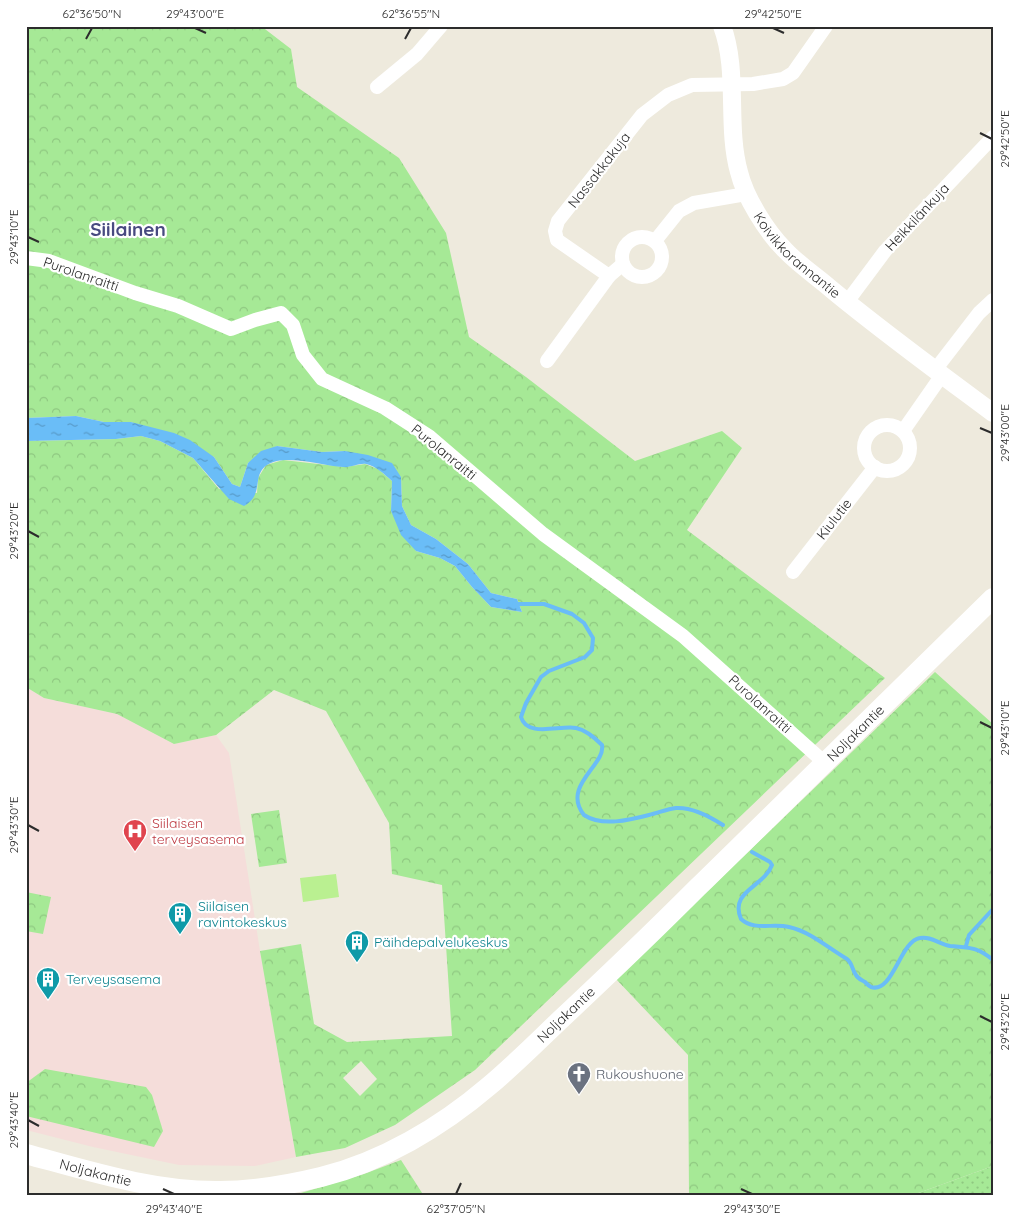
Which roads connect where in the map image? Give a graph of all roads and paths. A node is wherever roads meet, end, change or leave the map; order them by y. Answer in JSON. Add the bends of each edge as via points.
{"nodes":[{"id":1,"x":441,"y":26,"type":"edge"},
{"id":2,"x":722,"y":26,"type":"edge"},
{"id":3,"x":826,"y":26,"type":"edge"},
{"id":4,"x":731,"y":84,"type":"junction"},
{"id":5,"x":377,"y":87,"type":"dead end"},
{"id":6,"x":993,"y":137,"type":"edge"},
{"id":7,"x":746,"y":194,"type":"junction"},
{"id":8,"x":655,"y":240,"type":"junction"},
{"id":9,"x":26,"y":258,"type":"edge"},
{"id":10,"x":623,"y":264,"type":"junction"},
{"id":11,"x":609,"y":276,"type":"junction"},
{"id":12,"x":993,"y":300,"type":"edge"},
{"id":13,"x":847,"y":302,"type":"junction"},
{"id":14,"x":547,"y":361,"type":"dead end"},
{"id":15,"x":939,"y":372,"type":"junction"},
{"id":16,"x":993,"y":413,"type":"edge"},
{"id":17,"x":903,"y":431,"type":"junction"},
{"id":18,"x":875,"y":467,"type":"junction"},
{"id":19,"x":793,"y":572,"type":"dead end"},
{"id":20,"x":993,"y":598,"type":"edge"},
{"id":21,"x":825,"y":763,"type":"junction"},
{"id":22,"x":26,"y":1154,"type":"edge"}],
"edges":[{"from":1,"to":5,"type":"street","via":[[417,54]]},
{"from":2,"to":4,"type":"street","name":"Koivikkorannantie","via":[[728,47]]},
{"from":3,"to":4,"type":"street","via":[[793,72],[784,79]]},
{"from":4,"to":7,"type":"street","name":"Koivikkorannantie","via":[[733,142]]},
{"from":4,"to":11,"type":"street","name":"Nassakkakuja","via":[[692,85],[680,89],[642,115],[558,221],[557,240]]},
{"from":6,"to":13,"type":"street","name":"Heikkilänkuja","via":[[885,251]]},
{"from":7,"to":8,"type":"street","via":[[694,203],[679,211]]},
{"from":7,"to":13,"type":"street","name":"Koivikkorannantie","via":[[784,249]]},
{"from":8,"to":10,"type":"street","via":[[641,236],[627,243]]},
{"from":8,"to":10,"type":"street","via":[[660,246],[662,261],[654,273],[640,277],[633,275]]},
{"from":9,"to":21,"type":"street","name":"Purolanraitti","via":[[48,260],[178,306],[231,329],[281,314],[293,324],[303,355],[322,379],[385,408],[430,437],[543,534],[683,636]]},
{"from":10,"to":11,"type":"street"},
{"from":11,"to":14,"type":"street"},
{"from":12,"to":15,"type":"street","via":[[979,313]]},
{"from":13,"to":15,"type":"street","name":"Koivikkorannantie"},
{"from":15,"to":16,"type":"street","name":"Koivikkorannantie"},
{"from":15,"to":17,"type":"street"},
{"from":17,"to":18,"type":"street","via":[[910,448],[904,463],[889,471]]},
{"from":17,"to":18,"type":"street","via":[[887,426],[874,430],[868,436],[866,457]]},
{"from":18,"to":19,"type":"street","name":"Kiulutie"},
{"from":20,"to":21,"type":"main road","name":"Noljakantie"},
{"from":21,"to":22,"type":"main road","name":"Noljakantie","via":[[615,969],[489,1086],[440,1123],[406,1143],[323,1177],[266,1188],[220,1191],[138,1182]]}]}
